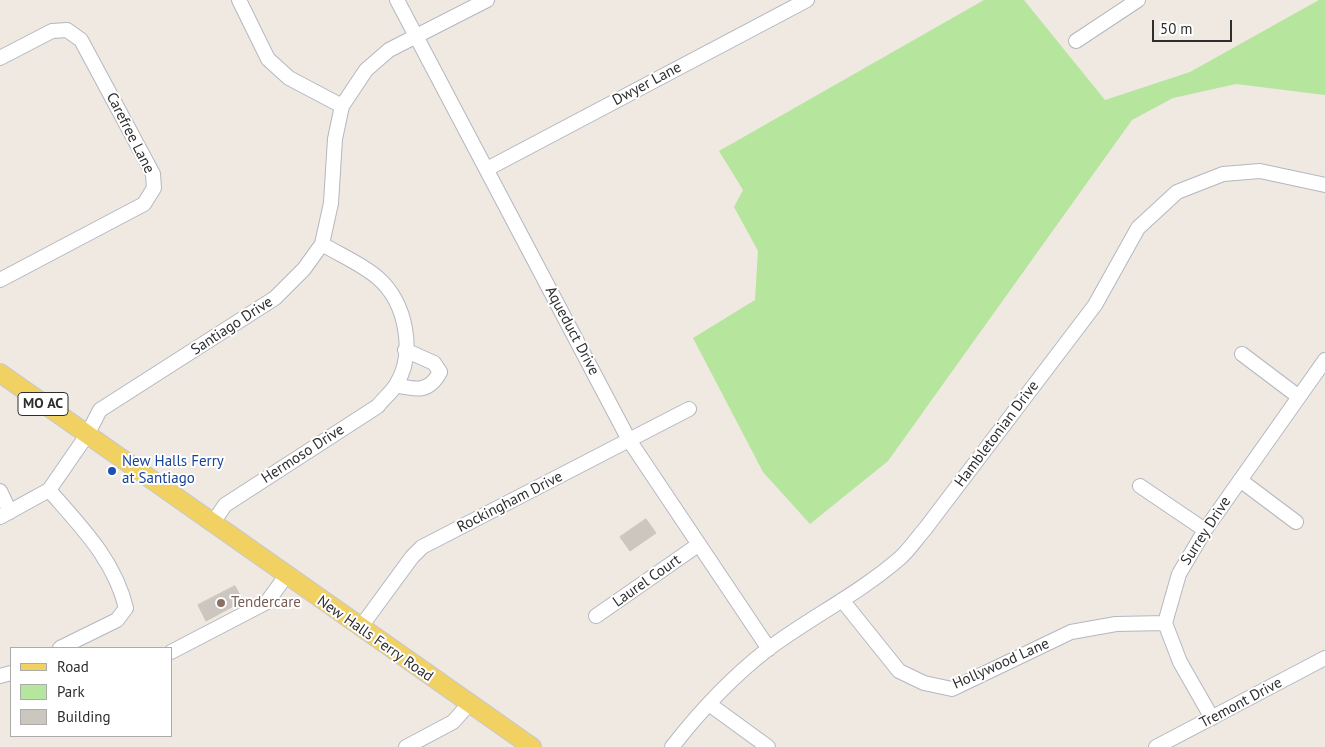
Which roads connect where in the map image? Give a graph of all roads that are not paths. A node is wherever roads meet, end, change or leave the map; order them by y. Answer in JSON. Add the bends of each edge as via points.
{"nodes":[{"id":1,"x":239,"y":0,"type":"edge"},
{"id":2,"x":397,"y":0,"type":"edge"},
{"id":3,"x":487,"y":0,"type":"edge"},
{"id":4,"x":807,"y":0,"type":"edge"},
{"id":5,"x":1133,"y":1,"type":"edge"},
{"id":6,"x":417,"y":36,"type":"junction"},
{"id":7,"x":1076,"y":41,"type":"dead end"},
{"id":8,"x":0,"y":58,"type":"edge"},
{"id":9,"x":342,"y":106,"type":"junction"},
{"id":10,"x":487,"y":169,"type":"junction"},
{"id":11,"x":1325,"y":185,"type":"edge"},
{"id":12,"x":322,"y":244,"type":"junction"},
{"id":13,"x":0,"y":280,"type":"edge"},
{"id":14,"x":405,"y":350,"type":"junction"},
{"id":15,"x":1242,"y":354,"type":"dead end"},
{"id":16,"x":1325,"y":360,"type":"edge"},
{"id":17,"x":0,"y":373,"type":"edge"},
{"id":18,"x":396,"y":385,"type":"junction"},
{"id":19,"x":1299,"y":397,"type":"junction"},
{"id":20,"x":689,"y":408,"type":"dead end"},
{"id":21,"x":87,"y":435,"type":"junction"},
{"id":22,"x":629,"y":440,"type":"junction"},
{"id":23,"x":1240,"y":480,"type":"junction"},
{"id":24,"x":1140,"y":486,"type":"dead end"},
{"id":25,"x":49,"y":490,"type":"junction"},
{"id":26,"x":0,"y":491,"type":"edge"},
{"id":27,"x":5,"y":515,"type":"edge"},
{"id":28,"x":1296,"y":522,"type":"dead end"},
{"id":29,"x":212,"y":524,"type":"junction"},
{"id":30,"x":1205,"y":530,"type":"junction"},
{"id":31,"x":698,"y":545,"type":"junction"},
{"id":32,"x":286,"y":576,"type":"junction"},
{"id":33,"x":842,"y":600,"type":"junction"},
{"id":34,"x":596,"y":616,"type":"dead end"},
{"id":35,"x":1165,"y":623,"type":"junction"},
{"id":36,"x":360,"y":628,"type":"junction"},
{"id":37,"x":62,"y":647,"type":"edge"},
{"id":38,"x":769,"y":649,"type":"junction"},
{"id":39,"x":172,"y":651,"type":"edge"},
{"id":40,"x":1325,"y":658,"type":"edge"},
{"id":41,"x":469,"y":704,"type":"junction"},
{"id":42,"x":709,"y":704,"type":"junction"},
{"id":43,"x":1212,"y":718,"type":"junction"},
{"id":44,"x":406,"y":747,"type":"edge"},
{"id":45,"x":532,"y":747,"type":"edge"},
{"id":46,"x":672,"y":747,"type":"edge"},
{"id":47,"x":768,"y":747,"type":"edge"},
{"id":48,"x":1156,"y":747,"type":"edge"}],
"edges":[{"from":1,"to":9,"type":"street","via":[[268,59],[289,78]]},
{"from":2,"to":6,"type":"street","name":"Aqueduct Drive"},
{"from":3,"to":6,"type":"street","name":"Santiago Drive"},
{"from":4,"to":10,"type":"street","name":"Dwyer Lane"},
{"from":5,"to":7,"type":"street"},
{"from":6,"to":9,"type":"street","name":"Santiago Drive","via":[[389,50],[366,70]]},
{"from":6,"to":10,"type":"street","name":"Aqueduct Drive"},
{"from":8,"to":13,"type":"street","name":"Carefree Lane","via":[[52,31],[67,30],[81,40],[152,174],[154,188],[144,204]]},
{"from":9,"to":12,"type":"street","name":"Santiago Drive","via":[[335,139],[331,203]]},
{"from":10,"to":22,"type":"street","name":"Aqueduct Drive"},
{"from":11,"to":33,"type":"street","name":"Hambletonian Drive","via":[[1260,171],[1223,174],[1176,192],[1138,228],[1095,305],[925,529],[901,557]]},
{"from":12,"to":14,"type":"street","name":"Hermoso Drive","via":[[378,278],[390,291],[400,310]]},
{"from":12,"to":21,"type":"street","name":"Santiago Drive","via":[[304,269],[276,298],[100,410]]},
{"from":14,"to":18,"type":"street","name":"Hermoso Drive","via":[[404,364]]},
{"from":14,"to":18,"type":"street","via":[[434,363],[440,372],[434,384],[424,388]]},
{"from":15,"to":19,"type":"street"},
{"from":16,"to":19,"type":"street","name":"Surrey Drive"},
{"from":17,"to":21,"type":"main road","name":"New Halls Ferry Road","number":"MO AC"},
{"from":18,"to":29,"type":"street","name":"Hermoso Drive","via":[[378,406],[225,505]]},
{"from":19,"to":23,"type":"street","name":"Surrey Drive"},
{"from":20,"to":22,"type":"street","name":"Rockingham Drive"},
{"from":21,"to":25,"type":"street","name":"Santiago Drive"},
{"from":21,"to":29,"type":"main road","name":"New Halls Ferry Road","number":"MO AC"},
{"from":22,"to":31,"type":"street","name":"Aqueduct Drive"},
{"from":22,"to":36,"type":"street","name":"Rockingham Drive","via":[[422,547]]},
{"from":23,"to":28,"type":"street"},
{"from":23,"to":30,"type":"street","name":"Surrey Drive"},
{"from":24,"to":30,"type":"street"},
{"from":25,"to":27,"type":"street","name":"Santiago Drive"},
{"from":25,"to":37,"type":"street","via":[[104,554],[126,608],[116,620]]},
{"from":26,"to":27,"type":"street","name":"Santiago Drive"},
{"from":29,"to":32,"type":"main road","name":"New Halls Ferry Road","number":"MO AC"},
{"from":30,"to":35,"type":"street","name":"Surrey Drive","via":[[1179,574]]},
{"from":31,"to":34,"type":"street","name":"Laurel Court"},
{"from":31,"to":38,"type":"street","name":"Aqueduct Drive"},
{"from":32,"to":36,"type":"main road","name":"New Halls Ferry Road","number":"MO AC"},
{"from":32,"to":39,"type":"street","via":[[267,602]]},
{"from":33,"to":35,"type":"street","name":"Hollywood Lane","via":[[899,671],[924,684],[952,689],[1071,632],[1116,624]]},
{"from":33,"to":38,"type":"street","name":"Hambletonian Drive"},
{"from":35,"to":43,"type":"street","via":[[1180,662]]},
{"from":36,"to":41,"type":"main road","name":"New Halls Ferry Road","number":"MO AC"},
{"from":38,"to":42,"type":"street","name":"Hambletonian Drive","via":[[739,673]]},
{"from":40,"to":43,"type":"street","name":"Tremont Drive"},
{"from":41,"to":44,"type":"street","via":[[452,722]]},
{"from":41,"to":45,"type":"main road","name":"New Halls Ferry Road","number":"MO AC"},
{"from":42,"to":46,"type":"street","name":"Hambletonian Drive"},
{"from":42,"to":47,"type":"street"},
{"from":43,"to":48,"type":"street","name":"Tremont Drive"}]}
